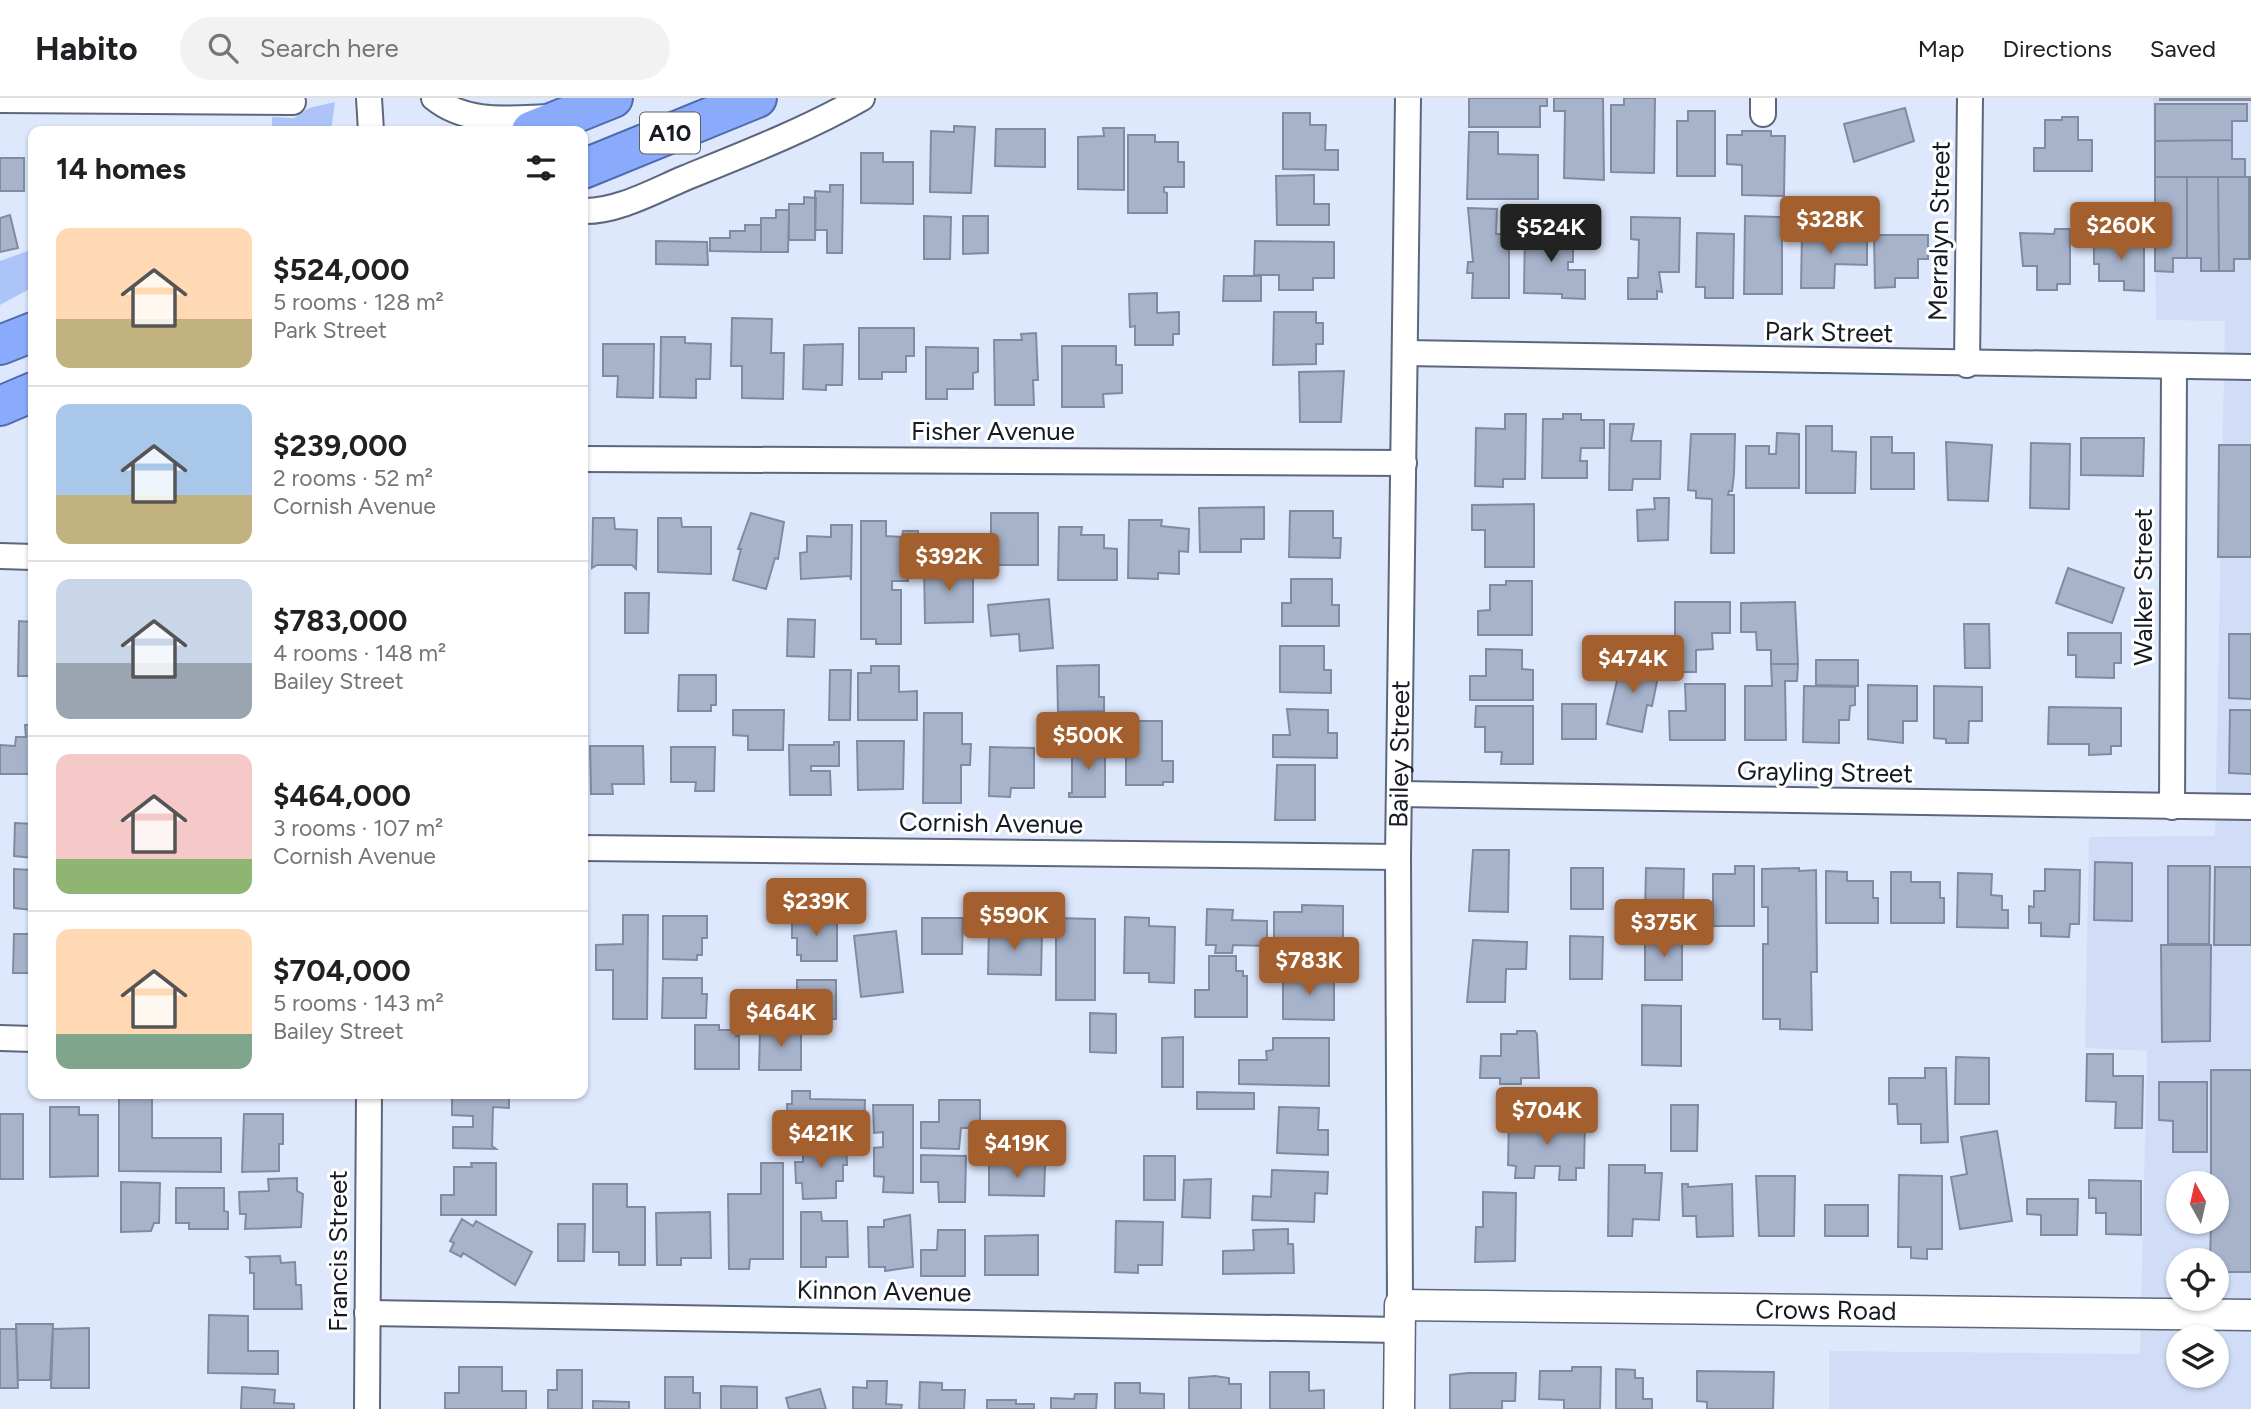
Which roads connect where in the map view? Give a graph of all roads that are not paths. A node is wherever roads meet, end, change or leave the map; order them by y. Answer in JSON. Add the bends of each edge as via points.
{"nodes":[{"id":1,"x":369,"y":98,"type":"edge"},
{"id":2,"x":434,"y":98,"type":"edge"},
{"id":3,"x":613,"y":98,"type":"edge"},
{"id":4,"x":757,"y":98,"type":"edge"},
{"id":5,"x":862,"y":98,"type":"edge"},
{"id":6,"x":1408,"y":98,"type":"edge"},
{"id":7,"x":1970,"y":98,"type":"edge"},
{"id":8,"x":0,"y":100,"type":"edge"},
{"id":9,"x":293,"y":102,"type":"dead end"},
{"id":10,"x":567,"y":117,"type":"junction"},
{"id":11,"x":371,"y":126,"type":"edge"},
{"id":12,"x":544,"y":126,"type":"edge"},
{"id":13,"x":588,"y":167,"type":"edge"},
{"id":14,"x":588,"y":210,"type":"edge"},
{"id":15,"x":28,"y":333,"type":"edge"},
{"id":16,"x":0,"y":345,"type":"edge"},
{"id":17,"x":1405,"y":353,"type":"junction"},
{"id":18,"x":1966,"y":365,"type":"junction"},
{"id":19,"x":2174,"y":366,"type":"junction"},
{"id":20,"x":2251,"y":367,"type":"edge"},
{"id":21,"x":28,"y":394,"type":"edge"},
{"id":22,"x":0,"y":406,"type":"edge"},
{"id":23,"x":588,"y":459,"type":"edge"},
{"id":24,"x":1404,"y":463,"type":"junction"},
{"id":25,"x":0,"y":556,"type":"edge"},
{"id":26,"x":28,"y":557,"type":"edge"},
{"id":27,"x":1399,"y":794,"type":"junction"},
{"id":28,"x":2172,"y":807,"type":"junction"},
{"id":29,"x":2251,"y":807,"type":"edge"},
{"id":30,"x":588,"y":848,"type":"edge"},
{"id":31,"x":1398,"y":856,"type":"junction"},
{"id":32,"x":0,"y":1038,"type":"edge"},
{"id":33,"x":28,"y":1039,"type":"edge"},
{"id":34,"x":369,"y":1099,"type":"edge"},
{"id":35,"x":368,"y":1313,"type":"junction"},
{"id":36,"x":2251,"y":1315,"type":"edge"},
{"id":37,"x":1400,"y":1317,"type":"junction"},
{"id":38,"x":367,"y":1409,"type":"edge"},
{"id":39,"x":1399,"y":1409,"type":"edge"}],
"edges":[{"from":1,"to":11,"type":"street"},
{"from":2,"to":10,"type":"street","via":[[471,116]]},
{"from":3,"to":10,"type":"highway","number":"A10"},
{"from":4,"to":13,"type":"highway","number":"A10"},
{"from":5,"to":14,"type":"street","via":[[642,196]]},
{"from":6,"to":17,"type":"street","name":"Bailey Street"},
{"from":7,"to":18,"type":"street","name":"Merralyn Street"},
{"from":8,"to":9,"type":"street"},
{"from":10,"to":12,"type":"highway","number":"A10"},
{"from":15,"to":16,"type":"highway"},
{"from":17,"to":18,"type":"street","name":"Park Street"},
{"from":17,"to":24,"type":"street","name":"Bailey Street"},
{"from":18,"to":19,"type":"street","name":"Park Street"},
{"from":19,"to":20,"type":"street","name":"Park Street"},
{"from":19,"to":28,"type":"street","name":"Walker Street"},
{"from":21,"to":22,"type":"highway"},
{"from":23,"to":24,"type":"street","name":"Fisher Avenue"},
{"from":24,"to":27,"type":"street","name":"Bailey Street"},
{"from":25,"to":26,"type":"street"},
{"from":27,"to":28,"type":"street","name":"Grayling Street"},
{"from":27,"to":31,"type":"street","name":"Bailey Street"},
{"from":28,"to":29,"type":"street","name":"Grayling Street"},
{"from":30,"to":31,"type":"street","name":"Cornish Avenue"},
{"from":31,"to":37,"type":"street","name":"Bailey Street"},
{"from":32,"to":33,"type":"street"},
{"from":34,"to":35,"type":"street","name":"Francis Street"},
{"from":35,"to":37,"type":"street","name":"Kinnon Avenue"},
{"from":35,"to":38,"type":"street","name":"Francis Street"},
{"from":36,"to":37,"type":"street","name":"Crows Road"},
{"from":37,"to":39,"type":"street","name":"Bailey Street"}]}
